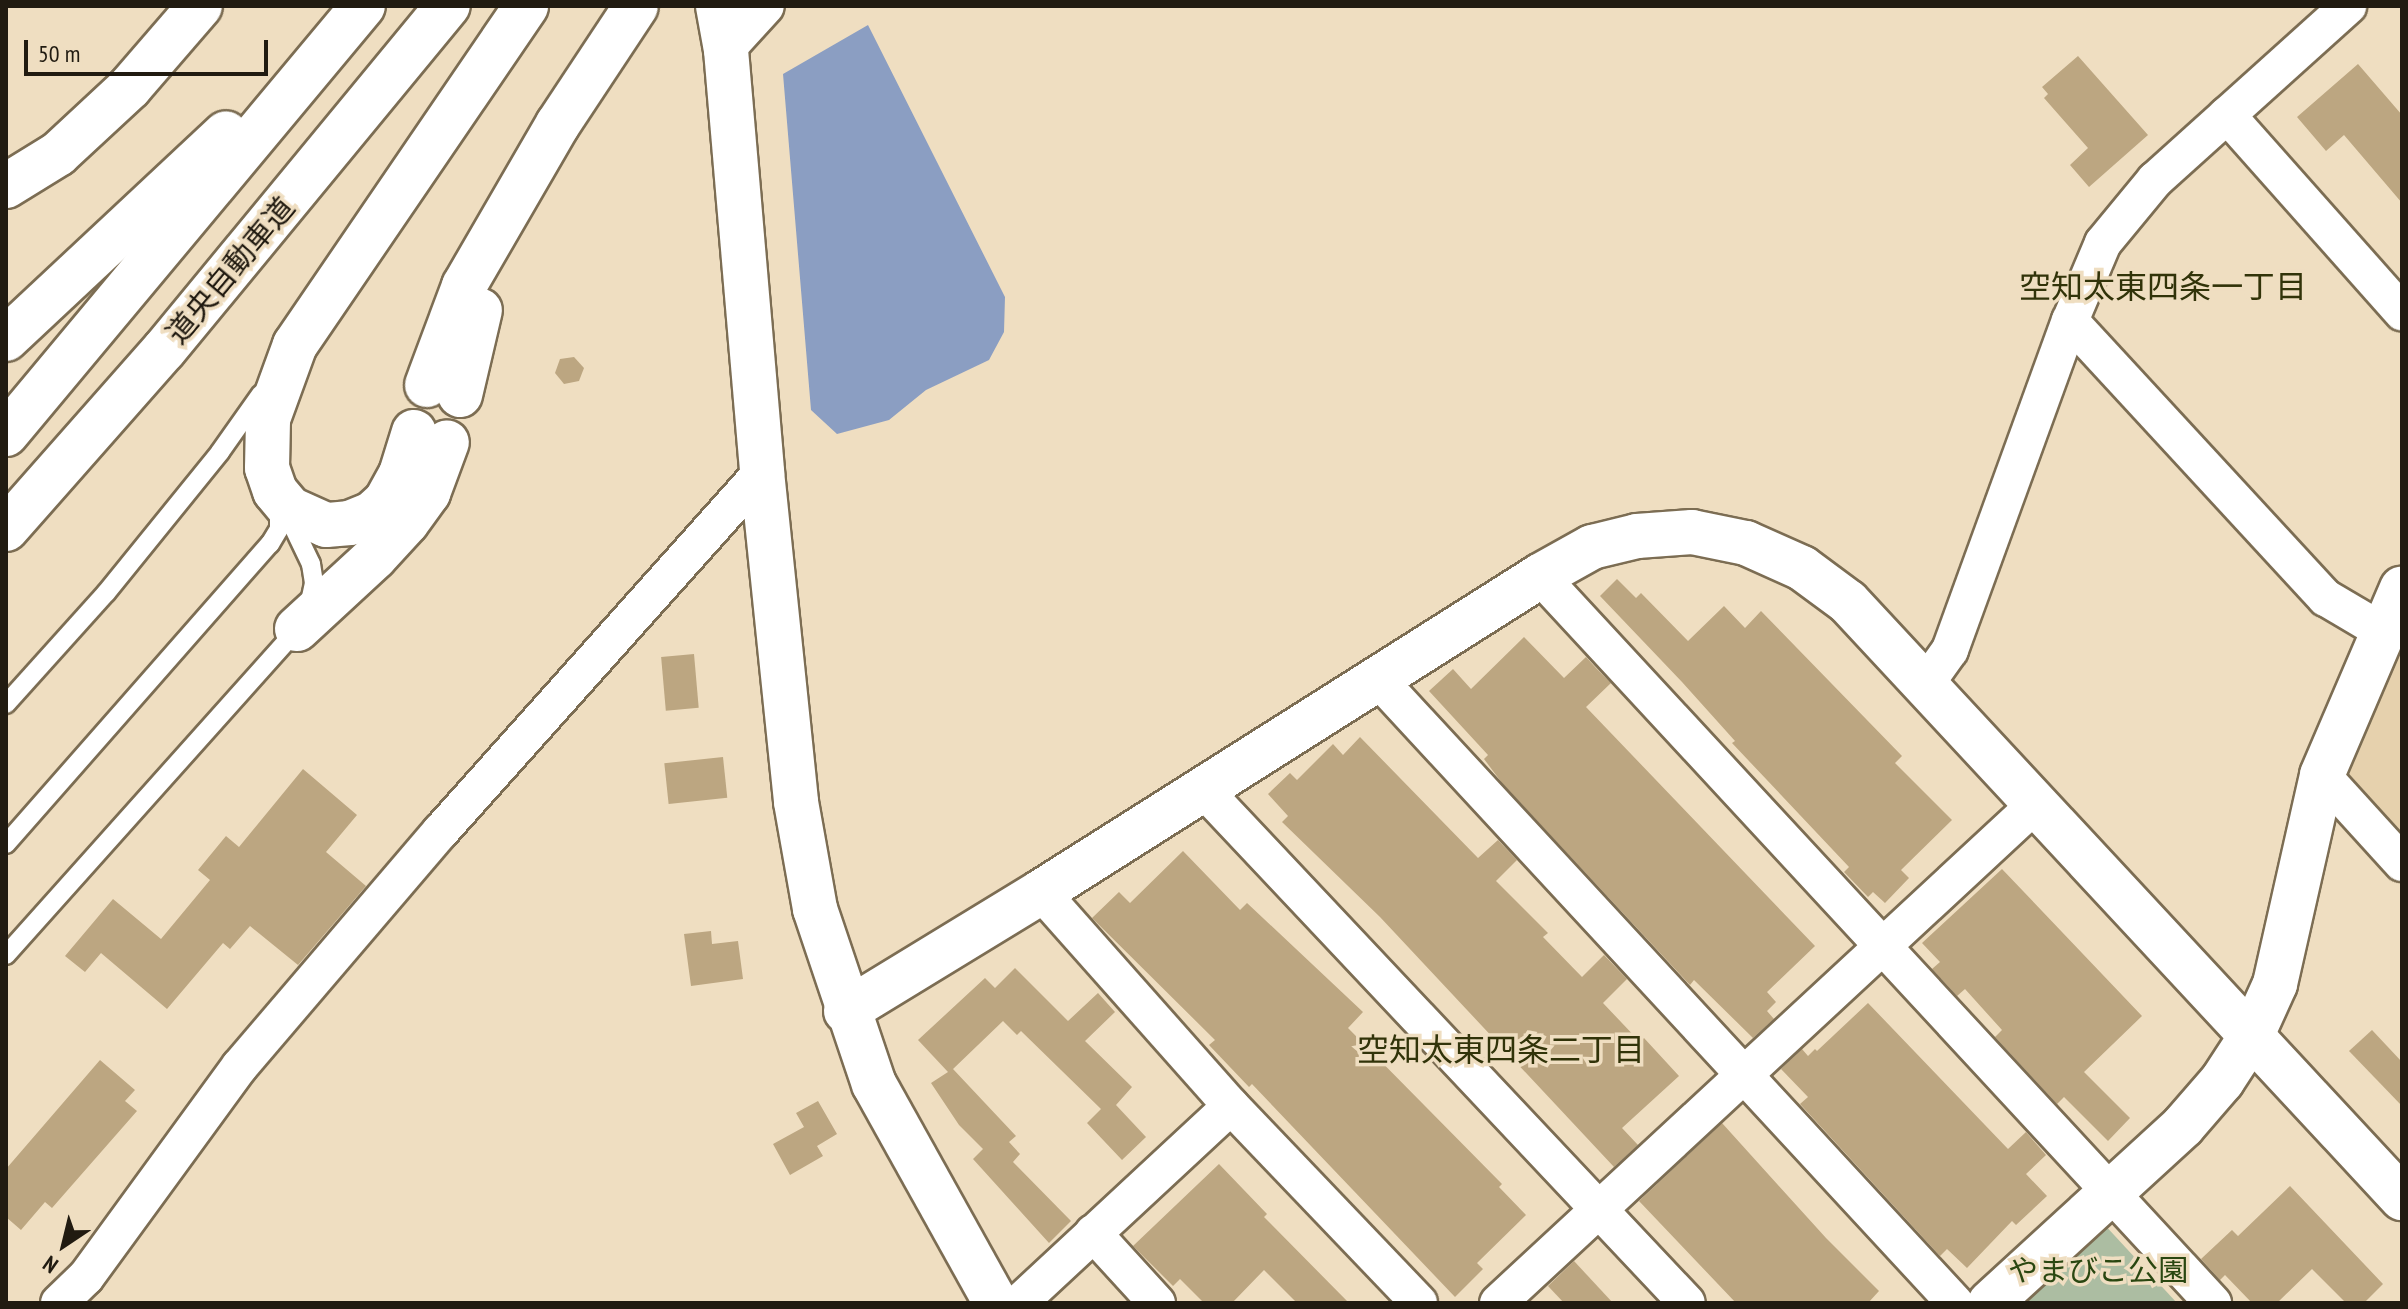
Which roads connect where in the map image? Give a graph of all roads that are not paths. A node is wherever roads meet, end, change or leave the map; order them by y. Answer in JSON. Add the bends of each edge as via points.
{"nodes":[{"id":1,"x":200,"y":6,"type":"edge"},
{"id":2,"x":352,"y":6,"type":"edge"},
{"id":3,"x":363,"y":6,"type":"edge"},
{"id":4,"x":448,"y":6,"type":"edge"},
{"id":5,"x":526,"y":6,"type":"edge"},
{"id":6,"x":636,"y":6,"type":"edge"},
{"id":7,"x":718,"y":6,"type":"edge"},
{"id":8,"x":766,"y":6,"type":"edge"},
{"id":9,"x":2348,"y":6,"type":"edge"},
{"id":10,"x":726,"y":50,"type":"junction"},
{"id":11,"x":2227,"y":115,"type":"junction"},
{"id":12,"x":6,"y":186,"type":"edge"},
{"id":13,"x":2402,"y":312,"type":"edge"},
{"id":14,"x":2070,"y":321,"type":"junction"},
{"id":15,"x":6,"y":339,"type":"edge"},
{"id":16,"x":295,"y":345,"type":"junction"},
{"id":17,"x":444,"y":390,"type":"dead end"},
{"id":18,"x":6,"y":434,"type":"edge"},
{"id":19,"x":762,"y":472,"type":"junction"},
{"id":20,"x":275,"y":491,"type":"junction"},
{"id":21,"x":6,"y":529,"type":"edge"},
{"id":22,"x":1540,"y":576,"type":"junction"},
{"id":23,"x":2402,"y":588,"type":"edge"},
{"id":24,"x":297,"y":629,"type":"junction"},
{"id":25,"x":2382,"y":631,"type":"junction"},
{"id":26,"x":1378,"y":679,"type":"junction"},
{"id":27,"x":1925,"y":685,"type":"junction"},
{"id":28,"x":6,"y":704,"type":"edge"},
{"id":29,"x":2322,"y":775,"type":"junction"},
{"id":30,"x":1202,"y":788,"type":"junction"},
{"id":31,"x":2036,"y":804,"type":"junction"},
{"id":32,"x":6,"y":844,"type":"edge"},
{"id":33,"x":2402,"y":863,"type":"edge"},
{"id":34,"x":1041,"y":892,"type":"junction"},
{"id":35,"x":1884,"y":945,"type":"junction"},
{"id":36,"x":6,"y":955,"type":"edge"},
{"id":37,"x":846,"y":1011,"type":"junction"},
{"id":38,"x":2252,"y":1035,"type":"junction"},
{"id":39,"x":1743,"y":1075,"type":"junction"},
{"id":40,"x":1231,"y":1106,"type":"junction"},
{"id":41,"x":2109,"y":1192,"type":"junction"},
{"id":42,"x":2402,"y":1198,"type":"edge"},
{"id":43,"x":1600,"y":1208,"type":"junction"},
{"id":44,"x":1093,"y":1233,"type":"junction"},
{"id":45,"x":59,"y":1303,"type":"edge"},
{"id":46,"x":996,"y":1303,"type":"edge"},
{"id":47,"x":1019,"y":1303,"type":"edge"},
{"id":48,"x":1157,"y":1303,"type":"edge"},
{"id":49,"x":1419,"y":1303,"type":"edge"},
{"id":50,"x":1498,"y":1303,"type":"edge"},
{"id":51,"x":1687,"y":1303,"type":"edge"},
{"id":52,"x":1955,"y":1303,"type":"edge"},
{"id":53,"x":1990,"y":1303,"type":"edge"},
{"id":54,"x":2213,"y":1303,"type":"edge"}],
"edges":[{"from":1,"to":12,"type":"main road","via":[[130,87],[58,154]]},
{"from":2,"to":15,"type":"main road","via":[[198,161]]},
{"from":3,"to":18,"type":"main road"},
{"from":4,"to":21,"type":"main road","name":"道央自動車道","via":[[164,350]]},
{"from":5,"to":16,"type":"main road"},
{"from":6,"to":17,"type":"main road","via":[[558,124],[500,226]]},
{"from":7,"to":10,"type":"main road"},
{"from":8,"to":10,"type":"street"},
{"from":9,"to":11,"type":"street"},
{"from":10,"to":19,"type":"main road"},
{"from":11,"to":13,"type":"street"},
{"from":11,"to":14,"type":"street","via":[[2155,180],[2103,243]]},
{"from":14,"to":25,"type":"street","via":[[2326,598]]},
{"from":14,"to":27,"type":"street","via":[[1950,650]]},
{"from":16,"to":20,"type":"main road","via":[[268,419],[267,468]]},
{"from":16,"to":28,"type":"lane","via":[[192,487]]},
{"from":19,"to":37,"type":"main road","via":[[796,802],[815,909]]},
{"from":19,"to":45,"type":"street","via":[[441,831],[240,1066],[86,1277]]},
{"from":20,"to":24,"type":"lane","via":[[303,544],[314,583]]},
{"from":20,"to":24,"type":"main road","via":[[290,509],[326,525],[350,523],[386,501],[430,437],[428,493],[375,557]]},
{"from":20,"to":32,"type":"lane","via":[[279,529],[270,544]]},
{"from":22,"to":26,"type":"main road"},
{"from":22,"to":27,"type":"main road","via":[[1592,547],[1637,536],[1692,532],[1746,543],[1802,568],[1848,602]]},
{"from":22,"to":35,"type":"street"},
{"from":23,"to":25,"type":"main road"},
{"from":24,"to":36,"type":"lane"},
{"from":25,"to":29,"type":"main road"},
{"from":26,"to":30,"type":"main road"},
{"from":26,"to":39,"type":"street"},
{"from":27,"to":31,"type":"main road"},
{"from":29,"to":33,"type":"street"},
{"from":29,"to":38,"type":"main road","via":[[2275,984]]},
{"from":30,"to":34,"type":"main road"},
{"from":30,"to":43,"type":"street"},
{"from":31,"to":35,"type":"street"},
{"from":31,"to":38,"type":"main road"},
{"from":34,"to":37,"type":"main road"},
{"from":34,"to":40,"type":"street"},
{"from":35,"to":39,"type":"street"},
{"from":35,"to":41,"type":"street"},
{"from":37,"to":46,"type":"main road","via":[[874,1084]]},
{"from":38,"to":41,"type":"main road","via":[[2183,1126]]},
{"from":38,"to":42,"type":"main road"},
{"from":39,"to":43,"type":"street"},
{"from":39,"to":52,"type":"street"},
{"from":40,"to":44,"type":"street"},
{"from":40,"to":49,"type":"street"},
{"from":41,"to":53,"type":"main road"},
{"from":41,"to":54,"type":"street"},
{"from":43,"to":50,"type":"street"},
{"from":43,"to":51,"type":"street"},
{"from":44,"to":47,"type":"street"},
{"from":44,"to":48,"type":"street"}]}
